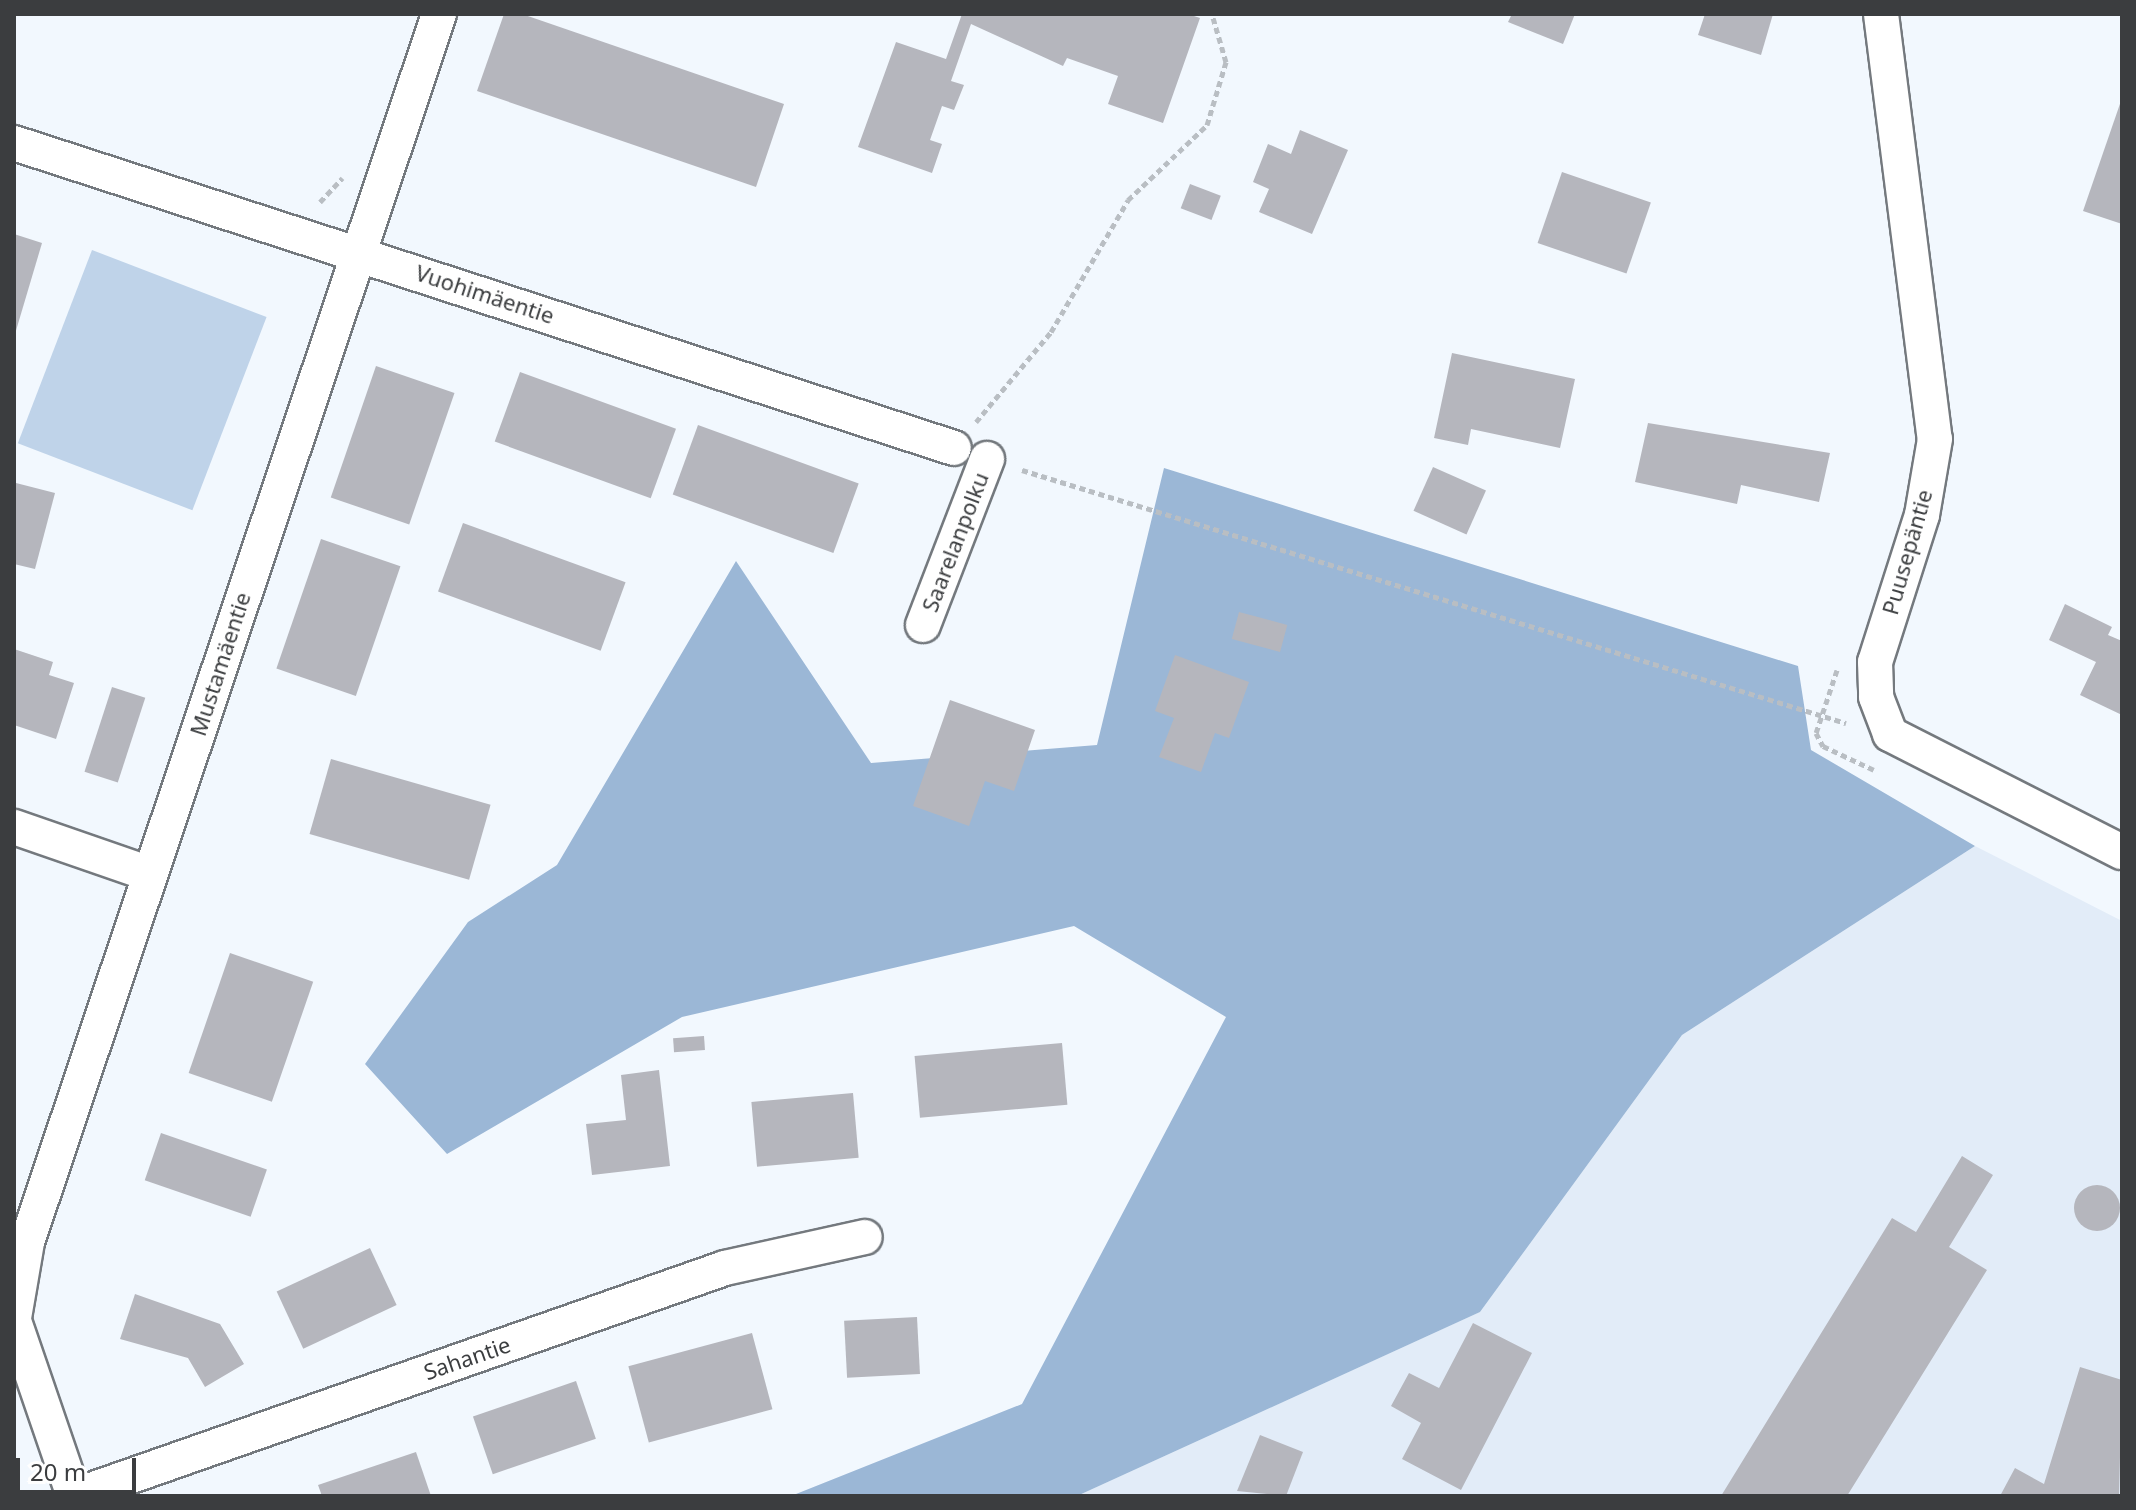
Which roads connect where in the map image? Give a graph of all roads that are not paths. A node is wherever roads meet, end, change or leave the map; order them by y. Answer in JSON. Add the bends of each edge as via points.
{"nodes":[{"id":1,"x":439,"y":14,"type":"edge"},
{"id":2,"x":1881,"y":14,"type":"edge"},
{"id":3,"x":14,"y":143,"type":"edge"},
{"id":4,"x":358,"y":252,"type":"junction"},
{"id":5,"x":954,"y":448,"type":"road end"},
{"id":6,"x":987,"y":459,"type":"road end"},
{"id":7,"x":923,"y":625,"type":"dead end"},
{"id":8,"x":14,"y":827,"type":"edge"},
{"id":9,"x":2122,"y":852,"type":"edge"},
{"id":10,"x":150,"y":874,"type":"junction"},
{"id":11,"x":865,"y":1237,"type":"dead end"},
{"id":12,"x":14,"y":1320,"type":"edge"},
{"id":13,"x":74,"y":1496,"type":"edge"}],
"edges":[{"from":1,"to":4,"type":"street","name":"Mustamäentie"},
{"from":2,"to":9,"type":"street","name":"Puusepäntie","via":[[1935,439],[1922,515],[1875,662],[1876,697],[1890,734]]},
{"from":3,"to":4,"type":"street","name":"Vuohimäentie"},
{"from":4,"to":5,"type":"street","name":"Vuohimäentie"},
{"from":4,"to":10,"type":"street","name":"Mustamäentie"},
{"from":6,"to":7,"type":"street","name":"Saarelanpolku"},
{"from":8,"to":10,"type":"street"},
{"from":10,"to":12,"type":"street","name":"Mustamäentie","via":[[27,1242]]},
{"from":11,"to":13,"type":"street","name":"Sahantie","via":[[725,1268]]},
{"from":12,"to":13,"type":"street","name":"Mustamäentie"}]}
